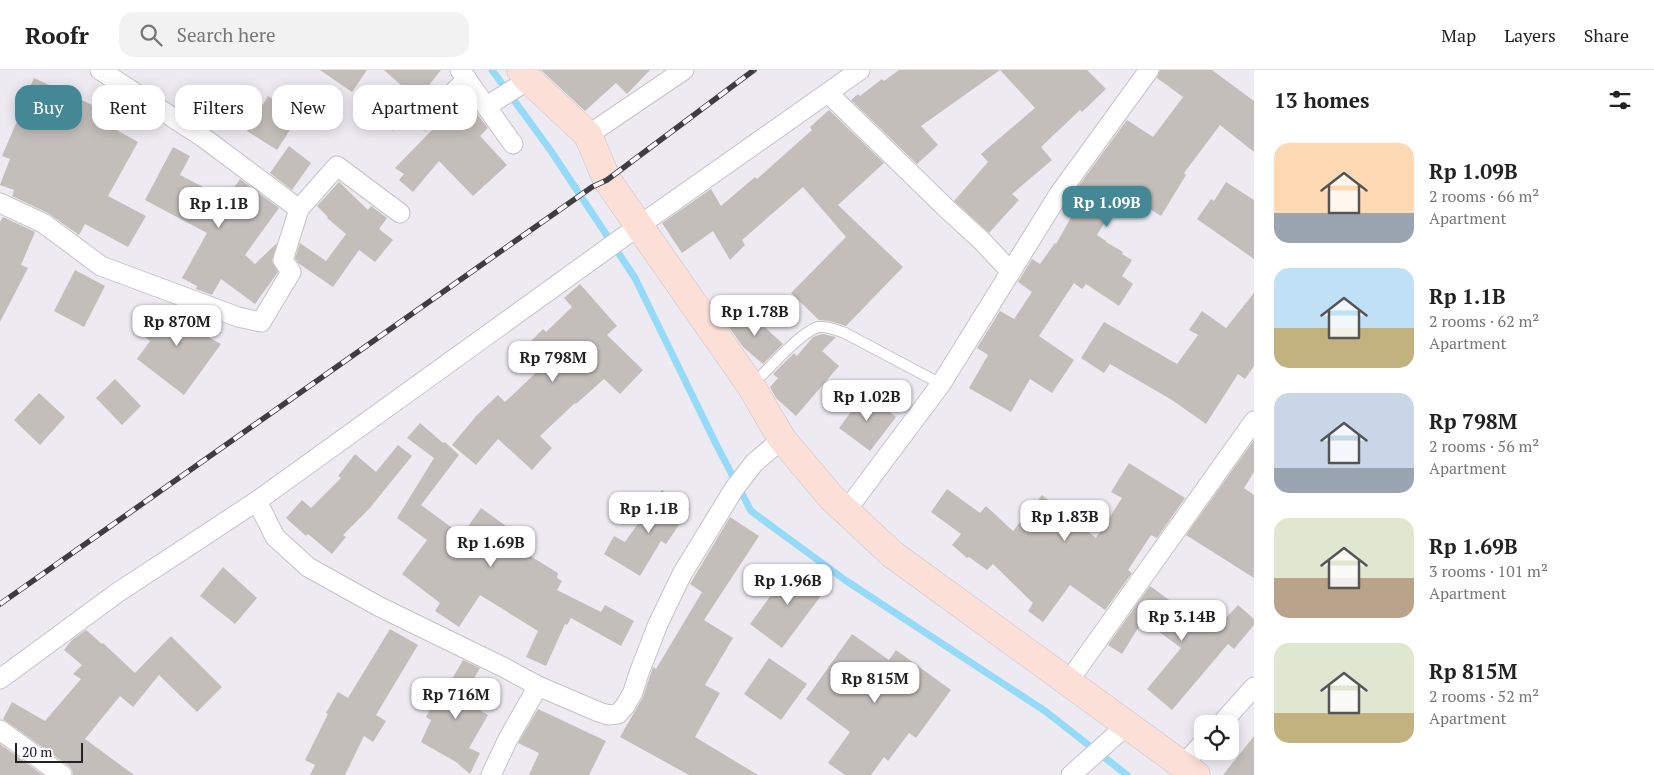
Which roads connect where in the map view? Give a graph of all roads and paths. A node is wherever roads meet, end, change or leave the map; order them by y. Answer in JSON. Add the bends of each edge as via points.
{"nodes":[{"id":1,"x":100,"y":70,"type":"edge"},
{"id":2,"x":684,"y":70,"type":"edge"},
{"id":3,"x":860,"y":70,"type":"edge"},
{"id":4,"x":1149,"y":70,"type":"edge"},
{"id":5,"x":463,"y":74,"type":"edge"},
{"id":6,"x":524,"y":77,"type":"edge"},
{"id":7,"x":454,"y":85,"type":"edge"},
{"id":8,"x":828,"y":93,"type":"junction"},
{"id":9,"x":493,"y":102,"type":"junction"},
{"id":10,"x":588,"y":134,"type":"junction"},
{"id":11,"x":513,"y":144,"type":"dead end"},
{"id":12,"x":0,"y":203,"type":"edge"},
{"id":13,"x":299,"y":209,"type":"junction"},
{"id":14,"x":400,"y":214,"type":"dead end"},
{"id":15,"x":640,"y":225,"type":"junction"},
{"id":16,"x":1011,"y":272,"type":"junction"},
{"id":17,"x":941,"y":384,"type":"junction"},
{"id":18,"x":752,"y":386,"type":"junction"},
{"id":19,"x":1254,"y":421,"type":"edge"},
{"id":20,"x":782,"y":439,"type":"junction"},
{"id":21,"x":257,"y":501,"type":"junction"},
{"id":22,"x":846,"y":511,"type":"junction"},
{"id":23,"x":0,"y":679,"type":"edge"},
{"id":24,"x":1068,"y":682,"type":"junction"},
{"id":25,"x":538,"y":686,"type":"junction"},
{"id":26,"x":1254,"y":687,"type":"edge"},
{"id":27,"x":1229,"y":715,"type":"edge"},
{"id":28,"x":0,"y":730,"type":"edge"},
{"id":29,"x":1118,"y":732,"type":"junction"},
{"id":30,"x":1189,"y":770,"type":"edge"},
{"id":31,"x":1075,"y":772,"type":"edge"},
{"id":32,"x":62,"y":775,"type":"edge"},
{"id":33,"x":491,"y":775,"type":"edge"}],
"edges":[{"from":1,"to":13,"type":"street","via":[[204,138]]},
{"from":2,"to":10,"type":"street"},
{"from":3,"to":8,"type":"street"},
{"from":4,"to":16,"type":"street","via":[[1059,194]]},
{"from":5,"to":7,"type":"street"},
{"from":5,"to":9,"type":"street"},
{"from":6,"to":9,"type":"street"},
{"from":6,"to":10,"type":"main road"},
{"from":8,"to":15,"type":"street"},
{"from":8,"to":16,"type":"street"},
{"from":9,"to":11,"type":"street"},
{"from":10,"to":15,"type":"main road","via":[[607,180]]},
{"from":12,"to":13,"type":"street","via":[[43,222],[101,266],[238,317],[261,322],[291,272],[283,260]]},
{"from":13,"to":14,"type":"street","via":[[337,166]]},
{"from":15,"to":18,"type":"main road"},
{"from":15,"to":21,"type":"street"},
{"from":16,"to":17,"type":"street"},
{"from":17,"to":18,"type":"lane","via":[[845,333],[818,327],[805,334]]},
{"from":17,"to":22,"type":"street"},
{"from":18,"to":20,"type":"main road"},
{"from":19,"to":24,"type":"street"},
{"from":20,"to":22,"type":"main road"},
{"from":20,"to":25,"type":"street","via":[[754,463],[734,489],[682,574],[658,624],[626,706],[618,714],[608,715]]},
{"from":21,"to":23,"type":"street","via":[[117,593]]},
{"from":21,"to":25,"type":"street","via":[[275,537],[308,567]]},
{"from":22,"to":24,"type":"main road","via":[[892,554]]},
{"from":24,"to":29,"type":"main road"},
{"from":25,"to":33,"type":"street"},
{"from":26,"to":27,"type":"street"},
{"from":28,"to":32,"type":"street"},
{"from":29,"to":30,"type":"main road"},
{"from":29,"to":31,"type":"street"}]}
